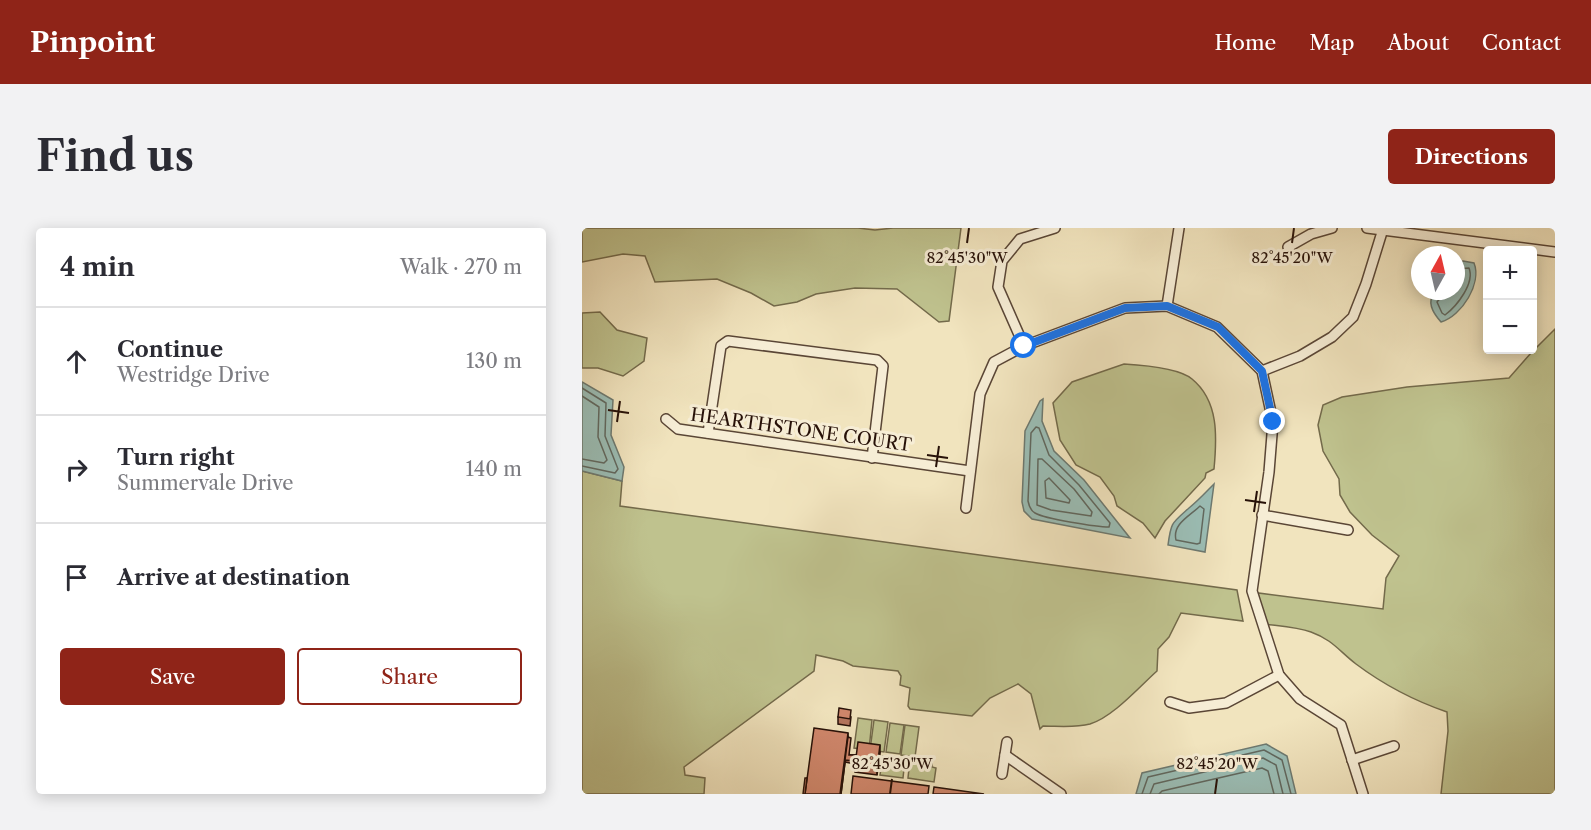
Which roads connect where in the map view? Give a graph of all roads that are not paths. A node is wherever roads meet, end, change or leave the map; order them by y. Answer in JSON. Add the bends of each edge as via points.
{"nodes":[{"id":1,"x":1055,"y":228,"type":"edge"},
{"id":2,"x":1179,"y":228,"type":"edge"},
{"id":3,"x":1332,"y":228,"type":"edge"},
{"id":4,"x":1367,"y":228,"type":"edge"},
{"id":5,"x":1383,"y":229,"type":"edge"},
{"id":6,"x":1500,"y":246,"type":"edge"},
{"id":7,"x":1288,"y":247,"type":"dead end"},
{"id":8,"x":1537,"y":251,"type":"edge"},
{"id":9,"x":1555,"y":252,"type":"edge"},
{"id":10,"x":1167,"y":306,"type":"junction"},
{"id":11,"x":1024,"y":346,"type":"junction"},
{"id":12,"x":1262,"y":371,"type":"junction"},
{"id":13,"x":666,"y":419,"type":"dead end"},
{"id":14,"x":708,"y":433,"type":"junction"},
{"id":15,"x":873,"y":458,"type":"junction"},
{"id":16,"x":970,"y":471,"type":"junction"},
{"id":17,"x":966,"y":508,"type":"dead end"},
{"id":18,"x":1262,"y":515,"type":"junction"},
{"id":19,"x":1348,"y":530,"type":"dead end"},
{"id":20,"x":1279,"y":675,"type":"junction"},
{"id":21,"x":1170,"y":702,"type":"dead end"},
{"id":22,"x":1007,"y":742,"type":"dead end"},
{"id":23,"x":1394,"y":746,"type":"dead end"},
{"id":24,"x":1005,"y":755,"type":"junction"},
{"id":25,"x":1352,"y":760,"type":"junction"},
{"id":26,"x":1002,"y":774,"type":"dead end"},
{"id":27,"x":1061,"y":794,"type":"edge"},
{"id":28,"x":1362,"y":794,"type":"edge"}],
"edges":[{"from":1,"to":11,"type":"street","via":[[1020,239],[1002,261],[998,287]]},
{"from":2,"to":10,"type":"street"},
{"from":3,"to":7,"type":"street"},
{"from":4,"to":5,"type":"street"},
{"from":5,"to":6,"type":"street"},
{"from":5,"to":12,"type":"street","via":[[1353,317],[1332,338]]},
{"from":8,"to":9,"type":"street"},
{"from":10,"to":11,"type":"street","via":[[1125,308]]},
{"from":10,"to":12,"type":"street","via":[[1218,327]]},
{"from":11,"to":16,"type":"street","via":[[994,362],[980,394]]},
{"from":12,"to":18,"type":"street","via":[[1273,422]]},
{"from":13,"to":14,"type":"street","name":"HEARTHSTONE COURT","via":[[678,429]]},
{"from":14,"to":15,"type":"street","name":"HEARTHSTONE COURT"},
{"from":14,"to":15,"type":"street","via":[[721,346],[728,341],[877,360],[883,366]]},
{"from":15,"to":16,"type":"street","name":"HEARTHSTONE COURT"},
{"from":16,"to":17,"type":"street"},
{"from":18,"to":19,"type":"street"},
{"from":18,"to":20,"type":"street","via":[[1251,591]]},
{"from":20,"to":21,"type":"street","via":[[1226,703],[1189,708]]},
{"from":20,"to":25,"type":"street","via":[[1300,699],[1341,725]]},
{"from":22,"to":24,"type":"street"},
{"from":23,"to":25,"type":"street"},
{"from":24,"to":26,"type":"street"},
{"from":24,"to":27,"type":"street"},
{"from":25,"to":28,"type":"street"}]}
